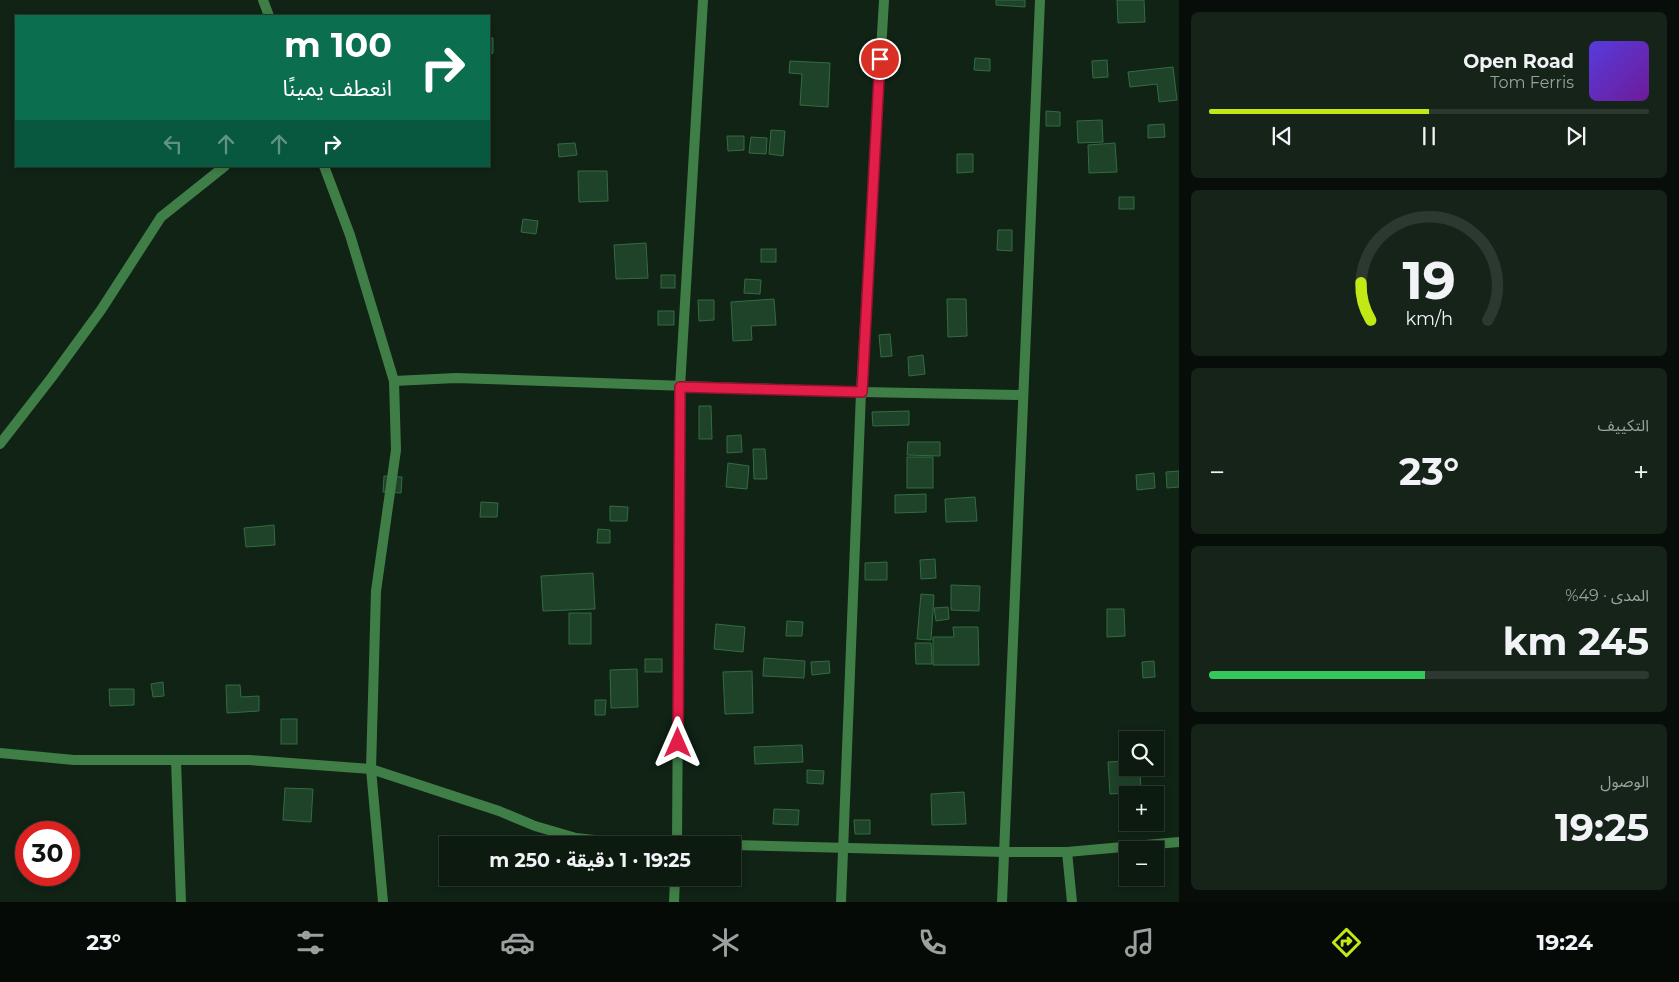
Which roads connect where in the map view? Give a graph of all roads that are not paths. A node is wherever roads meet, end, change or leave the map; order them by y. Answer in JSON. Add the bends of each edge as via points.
{"nodes":[{"id":1,"x":263,"y":0,"type":"edge"},
{"id":2,"x":703,"y":0,"type":"edge"},
{"id":3,"x":884,"y":0,"type":"edge"},
{"id":4,"x":1040,"y":0,"type":"edge"},
{"id":5,"x":269,"y":15,"type":"edge"},
{"id":6,"x":224,"y":167,"type":"edge"},
{"id":7,"x":324,"y":167,"type":"edge"},
{"id":8,"x":394,"y":381,"type":"junction"},
{"id":9,"x":680,"y":387,"type":"junction"},
{"id":10,"x":862,"y":392,"type":"junction"},
{"id":11,"x":1023,"y":395,"type":"junction"},
{"id":12,"x":0,"y":444,"type":"edge"},
{"id":13,"x":0,"y":753,"type":"edge"},
{"id":14,"x":176,"y":760,"type":"junction"},
{"id":15,"x":372,"y":769,"type":"junction"},
{"id":16,"x":569,"y":836,"type":"edge"},
{"id":17,"x":677,"y":836,"type":"edge"},
{"id":18,"x":1179,"y":842,"type":"edge"},
{"id":19,"x":741,"y":845,"type":"edge"},
{"id":20,"x":845,"y":847,"type":"junction"},
{"id":21,"x":1005,"y":852,"type":"junction"},
{"id":22,"x":1067,"y":852,"type":"junction"},
{"id":23,"x":675,"y":886,"type":"edge"},
{"id":24,"x":181,"y":902,"type":"edge"},
{"id":25,"x":383,"y":902,"type":"edge"},
{"id":26,"x":674,"y":902,"type":"edge"},
{"id":27,"x":841,"y":902,"type":"edge"},
{"id":28,"x":1002,"y":902,"type":"edge"},
{"id":29,"x":1072,"y":902,"type":"edge"}],
"edges":[{"from":1,"to":5,"type":"street"},
{"from":2,"to":9,"type":"street"},
{"from":3,"to":10,"type":"street"},
{"from":4,"to":11,"type":"street"},
{"from":6,"to":12,"type":"street","via":[[161,217],[90,325]]},
{"from":7,"to":8,"type":"street","via":[[350,235]]},
{"from":8,"to":9,"type":"street","via":[[456,378]]},
{"from":8,"to":15,"type":"street","via":[[396,450],[376,591]]},
{"from":9,"to":10,"type":"street"},
{"from":9,"to":17,"type":"street"},
{"from":10,"to":11,"type":"street"},
{"from":10,"to":20,"type":"street"},
{"from":11,"to":21,"type":"street"},
{"from":13,"to":14,"type":"street","via":[[74,760]]},
{"from":14,"to":15,"type":"street","via":[[249,760]]},
{"from":14,"to":24,"type":"street"},
{"from":15,"to":16,"type":"street"},
{"from":15,"to":25,"type":"street"},
{"from":18,"to":22,"type":"street"},
{"from":19,"to":20,"type":"street"},
{"from":20,"to":21,"type":"street"},
{"from":20,"to":27,"type":"street"},
{"from":21,"to":22,"type":"street"},
{"from":21,"to":28,"type":"street"},
{"from":22,"to":29,"type":"street"},
{"from":23,"to":26,"type":"street"}]}
